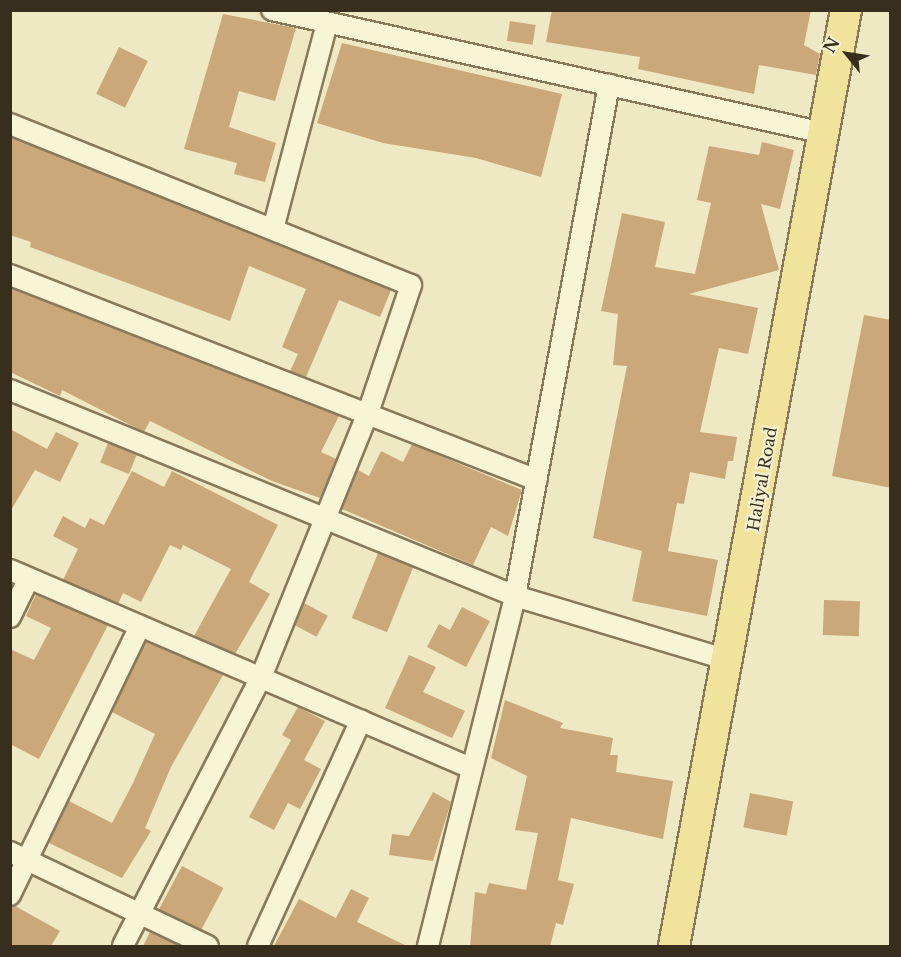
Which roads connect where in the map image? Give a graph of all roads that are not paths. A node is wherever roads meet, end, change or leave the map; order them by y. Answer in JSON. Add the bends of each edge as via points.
{"nodes":[{"id":1,"x":272,"y":10,"type":"edge"},
{"id":2,"x":846,"y":10,"type":"edge"},
{"id":3,"x":327,"y":23,"type":"junction"},
{"id":4,"x":609,"y":85,"type":"junction"},
{"id":5,"x":10,"y":124,"type":"edge"},
{"id":6,"x":825,"y":133,"type":"junction"},
{"id":7,"x":273,"y":230,"type":"junction"},
{"id":8,"x":10,"y":275,"type":"edge"},
{"id":9,"x":10,"y":390,"type":"edge"},
{"id":10,"x":369,"y":410,"type":"junction"},
{"id":11,"x":537,"y":480,"type":"junction"},
{"id":12,"x":325,"y":518,"type":"junction"},
{"id":13,"x":10,"y":570,"type":"edge"},
{"id":14,"x":29,"y":578,"type":"junction"},
{"id":15,"x":515,"y":596,"type":"junction"},
{"id":16,"x":10,"y":617,"type":"edge"},
{"id":17,"x":140,"y":626,"type":"junction"},
{"id":18,"x":729,"y":660,"type":"junction"},
{"id":19,"x":261,"y":677,"type":"junction"},
{"id":20,"x":361,"y":720,"type":"junction"},
{"id":21,"x":471,"y":768,"type":"junction"},
{"id":22,"x":19,"y":857,"type":"edge"},
{"id":23,"x":10,"y":895,"type":"edge"},
{"id":24,"x":139,"y":915,"type":"junction"},
{"id":25,"x":123,"y":946,"type":"edge"},
{"id":26,"x":208,"y":946,"type":"edge"},
{"id":27,"x":258,"y":946,"type":"edge"},
{"id":28,"x":428,"y":946,"type":"edge"},
{"id":29,"x":674,"y":946,"type":"edge"}],
"edges":[{"from":1,"to":3,"type":"street"},
{"from":2,"to":6,"type":"main road","name":"Haliyal Road"},
{"from":3,"to":4,"type":"street"},
{"from":3,"to":7,"type":"street"},
{"from":4,"to":6,"type":"street"},
{"from":4,"to":11,"type":"street"},
{"from":5,"to":7,"type":"street"},
{"from":6,"to":18,"type":"main road","name":"Haliyal Road"},
{"from":7,"to":10,"type":"street","via":[[411,285]]},
{"from":8,"to":10,"type":"street"},
{"from":9,"to":12,"type":"street"},
{"from":10,"to":11,"type":"street"},
{"from":10,"to":12,"type":"street"},
{"from":11,"to":15,"type":"street"},
{"from":12,"to":15,"type":"street"},
{"from":12,"to":19,"type":"street"},
{"from":13,"to":14,"type":"street"},
{"from":14,"to":16,"type":"street"},
{"from":14,"to":17,"type":"street"},
{"from":15,"to":18,"type":"street"},
{"from":15,"to":21,"type":"street"},
{"from":17,"to":19,"type":"street"},
{"from":17,"to":22,"type":"street"},
{"from":18,"to":29,"type":"main road","name":"Haliyal Road"},
{"from":19,"to":20,"type":"street"},
{"from":19,"to":24,"type":"street"},
{"from":20,"to":21,"type":"street"},
{"from":20,"to":27,"type":"street"},
{"from":21,"to":28,"type":"street"},
{"from":22,"to":23,"type":"street"},
{"from":22,"to":24,"type":"street"},
{"from":24,"to":25,"type":"street"},
{"from":24,"to":26,"type":"street"}]}
